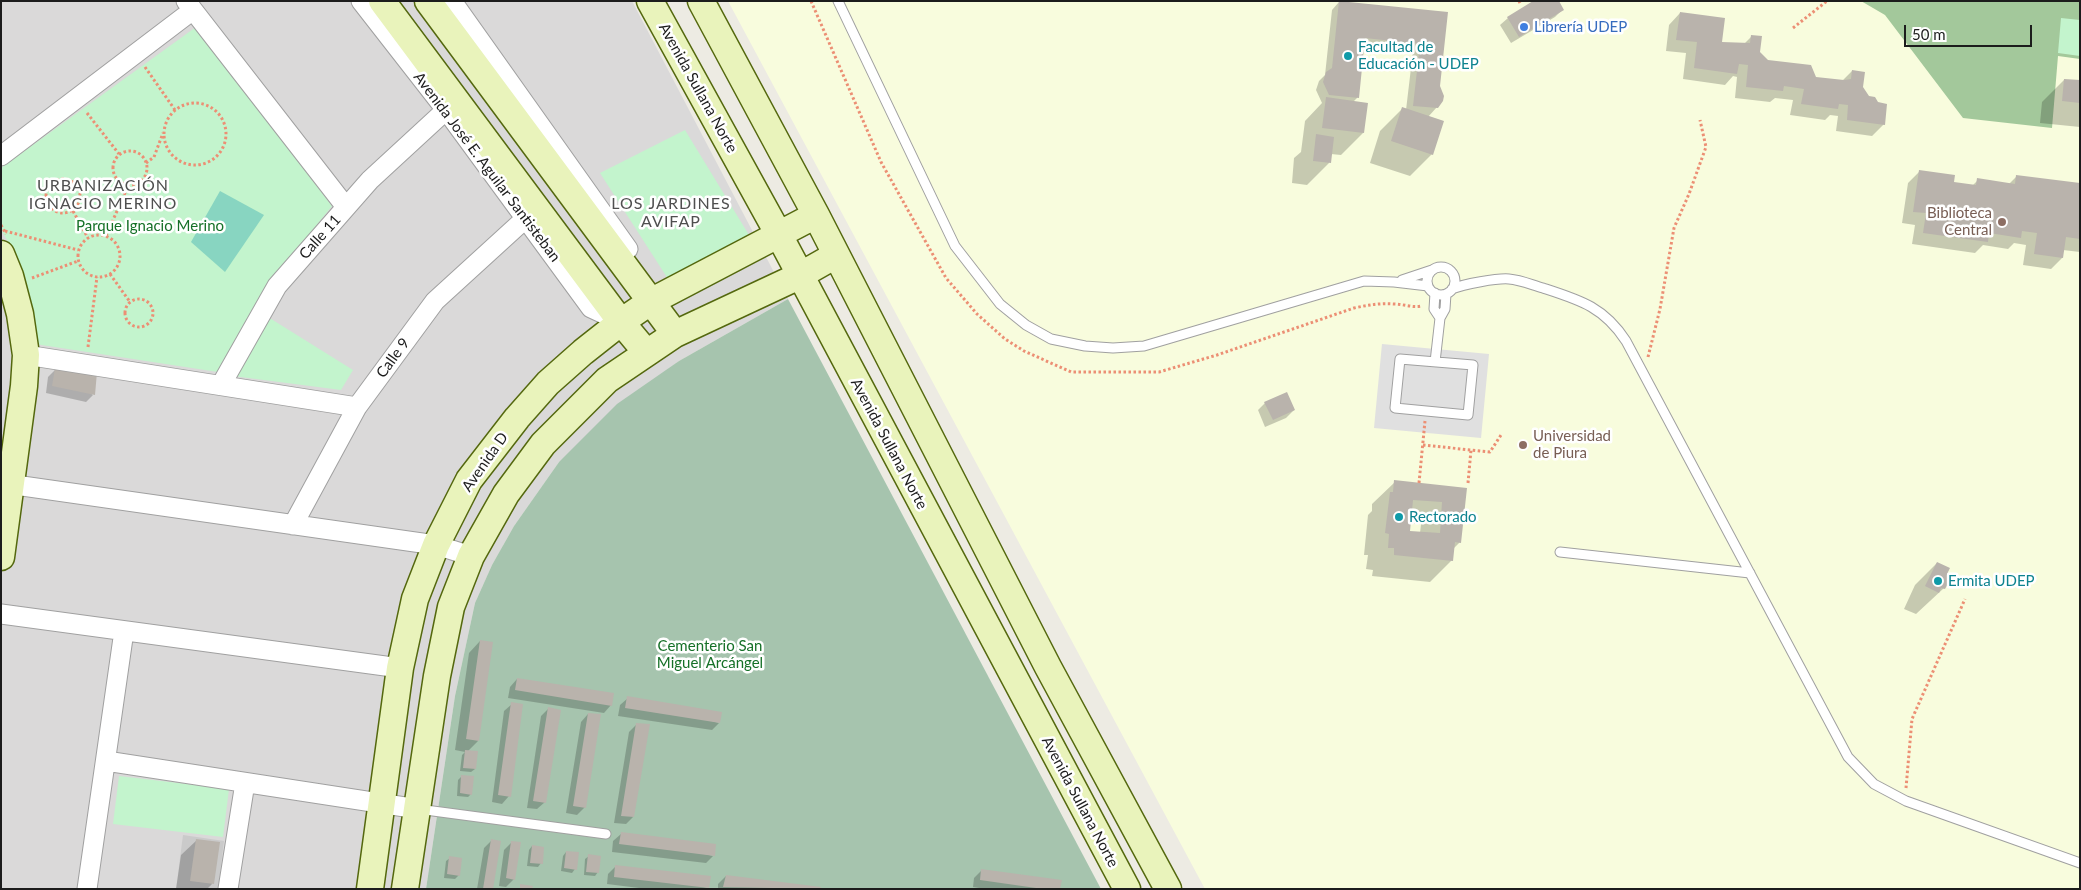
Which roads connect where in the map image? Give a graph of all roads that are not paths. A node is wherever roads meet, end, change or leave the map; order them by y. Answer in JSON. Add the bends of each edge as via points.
{"nodes":[{"id":1,"x":362,"y":1,"type":"edge"},
{"id":2,"x":382,"y":1,"type":"edge"},
{"id":3,"x":428,"y":1,"type":"edge"},
{"id":4,"x":452,"y":1,"type":"edge"},
{"id":5,"x":650,"y":1,"type":"edge"},
{"id":6,"x":701,"y":1,"type":"edge"},
{"id":7,"x":838,"y":1,"type":"edge"},
{"id":8,"x":190,"y":5,"type":"edge"},
{"id":9,"x":446,"y":110,"type":"junction"},
{"id":10,"x":1,"y":156,"type":"edge"},
{"id":11,"x":346,"y":207,"type":"junction"},
{"id":12,"x":816,"y":215,"type":"junction"},
{"id":13,"x":526,"y":218,"type":"junction"},
{"id":14,"x":779,"y":235,"type":"junction"},
{"id":15,"x":3,"y":242,"type":"edge"},
{"id":16,"x":836,"y":255,"type":"junction"},
{"id":17,"x":1434,"y":269,"type":"junction"},
{"id":18,"x":1450,"y":270,"type":"junction"},
{"id":19,"x":799,"y":276,"type":"junction"},
{"id":20,"x":1394,"y":282,"type":"junction"},
{"id":21,"x":1474,"y":284,"type":"junction"},
{"id":22,"x":1449,"y":291,"type":"junction"},
{"id":23,"x":1432,"y":294,"type":"junction"},
{"id":24,"x":650,"y":302,"type":"junction"},
{"id":25,"x":1440,"y":318,"type":"junction"},
{"id":26,"x":621,"y":322,"type":"junction"},
{"id":27,"x":675,"y":334,"type":"junction"},
{"id":28,"x":646,"y":352,"type":"junction"},
{"id":29,"x":26,"y":355,"type":"junction"},
{"id":30,"x":1435,"y":362,"type":"junction"},
{"id":31,"x":221,"y":385,"type":"junction"},
{"id":32,"x":357,"y":407,"type":"junction"},
{"id":33,"x":6,"y":484,"type":"edge"},
{"id":34,"x":293,"y":525,"type":"junction"},
{"id":35,"x":436,"y":545,"type":"junction"},
{"id":36,"x":1560,"y":552,"type":"dead end"},
{"id":37,"x":471,"y":556,"type":"junction"},
{"id":38,"x":1,"y":557,"type":"edge"},
{"id":39,"x":1750,"y":573,"type":"junction"},
{"id":40,"x":1,"y":614,"type":"edge"},
{"id":41,"x":124,"y":631,"type":"junction"},
{"id":42,"x":400,"y":668,"type":"junction"},
{"id":43,"x":106,"y":761,"type":"junction"},
{"id":44,"x":245,"y":783,"type":"junction"},
{"id":45,"x":382,"y":804,"type":"junction"},
{"id":46,"x":418,"y":809,"type":"junction"},
{"id":47,"x":606,"y":834,"type":"dead end"},
{"id":48,"x":2080,"y":863,"type":"edge"},
{"id":49,"x":87,"y":889,"type":"edge"},
{"id":50,"x":228,"y":889,"type":"edge"},
{"id":51,"x":370,"y":889,"type":"edge"},
{"id":52,"x":405,"y":889,"type":"edge"},
{"id":53,"x":1127,"y":889,"type":"edge"},
{"id":54,"x":1168,"y":889,"type":"edge"}],
"edges":[{"from":1,"to":9,"type":"street","name":"Avenida José E. Aguilar Santisteban"},
{"from":2,"to":26,"type":"main road","name":"Avenida José E. Aguilar Santisteban"},
{"from":3,"to":24,"type":"main road"},
{"from":4,"to":24,"type":"street","via":[[644,272]]},
{"from":5,"to":14,"type":"main road","name":"Avenida Sullana Norte"},
{"from":6,"to":12,"type":"main road"},
{"from":7,"to":20,"type":"lane","via":[[955,246],[1000,304],[1026,325],[1052,339],[1085,346],[1144,346],[1364,282]]},
{"from":8,"to":10,"type":"street"},
{"from":8,"to":11,"type":"street"},
{"from":9,"to":11,"type":"street","name":"Calle 11","via":[[370,180]]},
{"from":9,"to":13,"type":"street","name":"Avenida José E. Aguilar Santisteban"},
{"from":11,"to":31,"type":"street","name":"Calle 11","via":[[277,286]]},
{"from":12,"to":14,"type":"main road","name":"Avenida D"},
{"from":12,"to":16,"type":"main road"},
{"from":13,"to":26,"type":"street","name":"Avenida José E. Aguilar Santisteban","via":[[591,308]]},
{"from":13,"to":32,"type":"street","name":"Calle 9","via":[[435,301]]},
{"from":14,"to":19,"type":"main road","name":"Avenida Sullana Norte"},
{"from":14,"to":24,"type":"main road","name":"Avenida D"},
{"from":15,"to":29,"type":"main road"},
{"from":16,"to":19,"type":"main road"},
{"from":16,"to":54,"type":"main road","via":[[1043,658]]},
{"from":17,"to":18,"type":"lane"},
{"from":17,"to":20,"type":"lane"},
{"from":17,"to":23,"type":"lane","via":[[1428,277]]},
{"from":18,"to":21,"type":"lane"},
{"from":18,"to":22,"type":"lane","via":[[1455,279]]},
{"from":19,"to":27,"type":"main road"},
{"from":19,"to":53,"type":"main road","name":"Avenida Sullana Norte"},
{"from":20,"to":23,"type":"lane"},
{"from":21,"to":22,"type":"lane"},
{"from":21,"to":39,"type":"lane","via":[[1508,278],[1570,297],[1600,311],[1615,324]]},
{"from":22,"to":23,"type":"lane"},
{"from":22,"to":25,"type":"lane"},
{"from":23,"to":25,"type":"lane","via":[[1434,309]]},
{"from":24,"to":26,"type":"main road","name":"Avenida D"},
{"from":24,"to":27,"type":"main road"},
{"from":25,"to":30,"type":"lane"},
{"from":26,"to":28,"type":"main road","name":"Avenida José E. Aguilar Santisteban"},
{"from":26,"to":35,"type":"main road","name":"Avenida D","via":[[548,383],[518,418],[470,480]]},
{"from":27,"to":28,"type":"main road"},
{"from":28,"to":37,"type":"main road","via":[[607,380],[543,444],[506,494]]},
{"from":29,"to":31,"type":"street"},
{"from":29,"to":33,"type":"main road","via":[[24,386]]},
{"from":30,"to":30,"type":"lane","via":[[1400,359],[1396,408],[1468,415],[1473,365]]},
{"from":31,"to":32,"type":"street"},
{"from":32,"to":34,"type":"street","name":"Calle 9"},
{"from":33,"to":34,"type":"street"},
{"from":33,"to":38,"type":"main road"},
{"from":34,"to":35,"type":"street"},
{"from":35,"to":37,"type":"street"},
{"from":35,"to":42,"type":"main road","name":"Avenida D","via":[[415,599]]},
{"from":36,"to":39,"type":"lane"},
{"from":37,"to":46,"type":"main road","via":[[451,607],[437,676]]},
{"from":39,"to":48,"type":"lane","via":[[1848,758],[1874,784],[1906,801]]},
{"from":40,"to":41,"type":"street"},
{"from":41,"to":42,"type":"street"},
{"from":41,"to":43,"type":"street"},
{"from":42,"to":45,"type":"main road","name":"Avenida D"},
{"from":43,"to":44,"type":"street"},
{"from":43,"to":49,"type":"street"},
{"from":44,"to":45,"type":"street"},
{"from":44,"to":50,"type":"street"},
{"from":45,"to":46,"type":"street"},
{"from":45,"to":51,"type":"main road","name":"Avenida D"},
{"from":46,"to":47,"type":"lane"},
{"from":46,"to":52,"type":"main road"}]}
